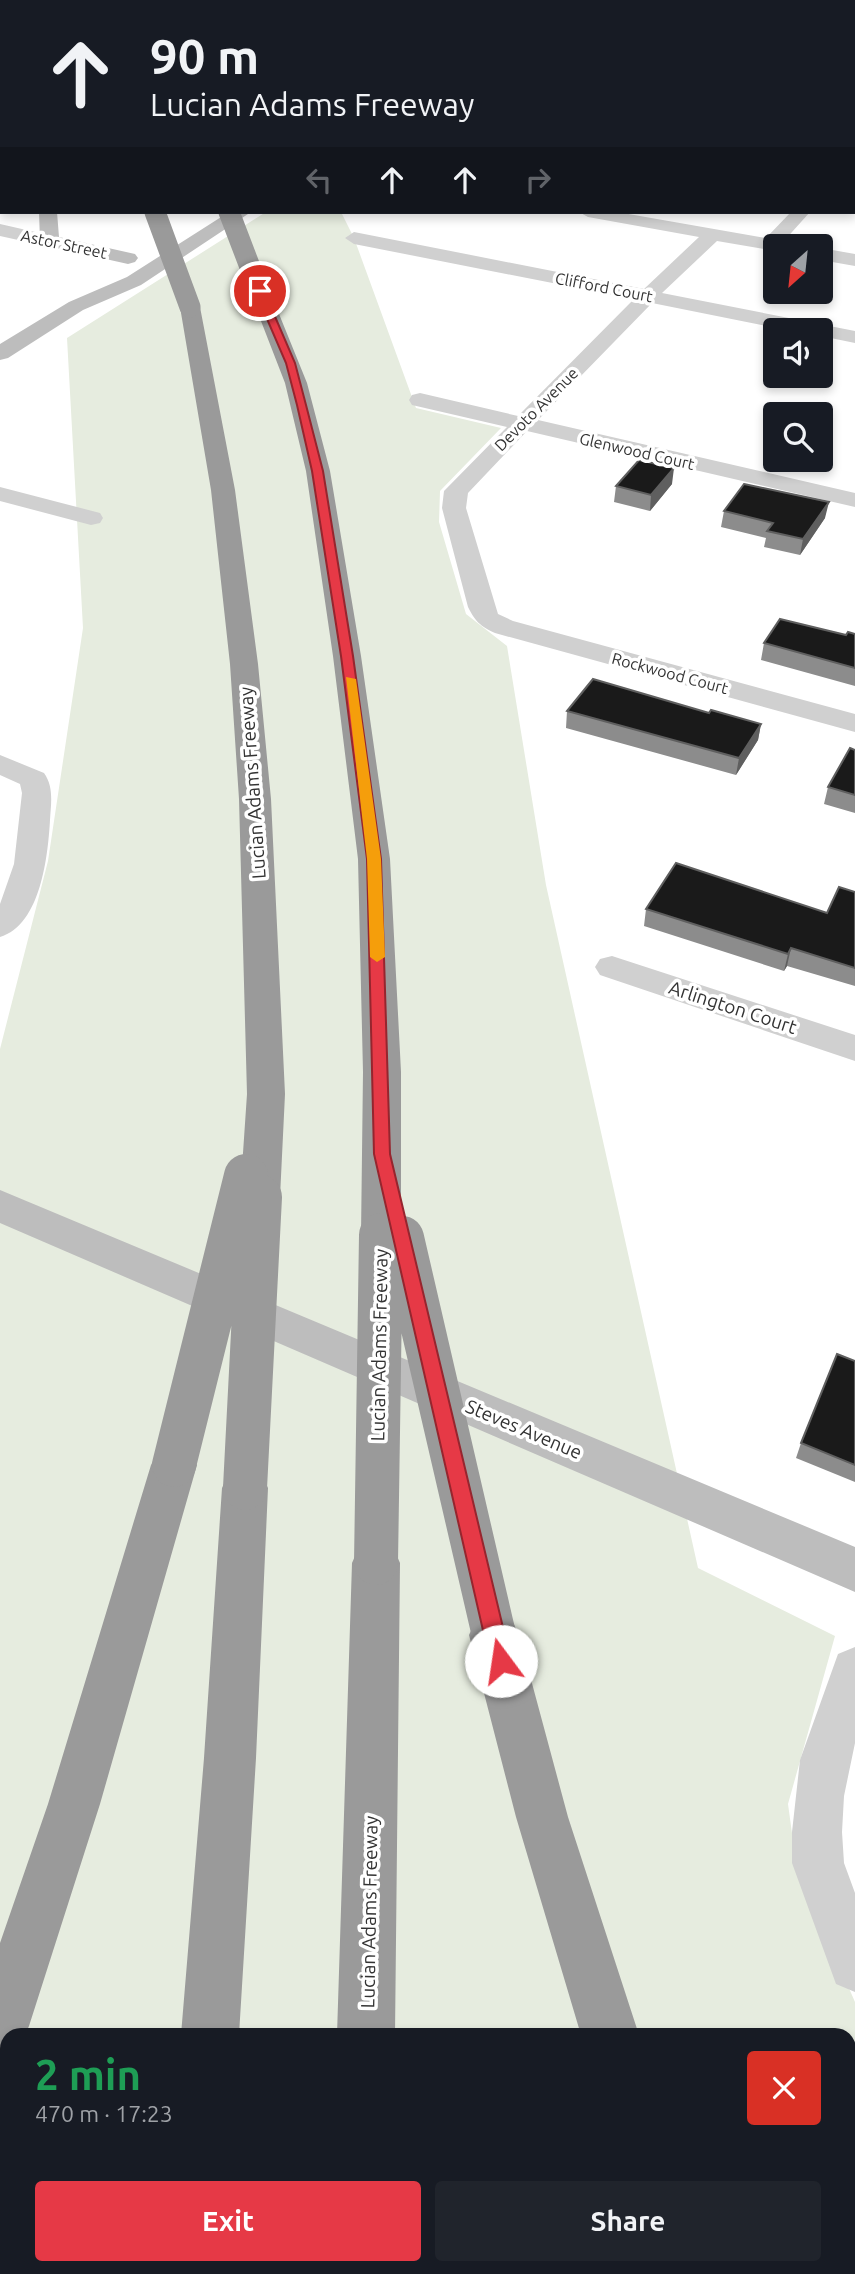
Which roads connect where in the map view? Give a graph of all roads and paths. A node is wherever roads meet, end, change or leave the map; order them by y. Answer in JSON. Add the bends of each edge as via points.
{"nodes":[{"id":1,"x":48,"y":214,"type":"edge"},
{"id":2,"x":156,"y":214,"type":"edge"},
{"id":3,"x":230,"y":214,"type":"edge"},
{"id":4,"x":239,"y":214,"type":"edge"},
{"id":5,"x":599,"y":214,"type":"edge"},
{"id":6,"x":800,"y":214,"type":"edge"},
{"id":7,"x":181,"y":225,"type":"dead end"},
{"id":8,"x":0,"y":230,"type":"edge"},
{"id":9,"x":713,"y":234,"type":"junction"},
{"id":10,"x":785,"y":234,"type":"edge"},
{"id":11,"x":354,"y":238,"type":"dead end"},
{"id":12,"x":50,"y":241,"type":"junction"},
{"id":13,"x":763,"y":244,"type":"edge"},
{"id":14,"x":833,"y":256,"type":"edge"},
{"id":15,"x":128,"y":258,"type":"junction"},
{"id":16,"x":855,"y":260,"type":"edge"},
{"id":17,"x":648,"y":296,"type":"junction"},
{"id":18,"x":76,"y":306,"type":"junction"},
{"id":19,"x":855,"y":337,"type":"edge"},
{"id":20,"x":0,"y":353,"type":"edge"},
{"id":21,"x":419,"y":400,"type":"dead end"},
{"id":22,"x":521,"y":424,"type":"junction"},
{"id":23,"x":0,"y":494,"type":"edge"},
{"id":24,"x":855,"y":500,"type":"edge"},
{"id":25,"x":91,"y":518,"type":"dead end"},
{"id":26,"x":487,"y":619,"type":"joint"},
{"id":27,"x":855,"y":723,"type":"edge"},
{"id":28,"x":0,"y":764,"type":"edge"},
{"id":29,"x":0,"y":926,"type":"edge"},
{"id":30,"x":612,"y":967,"type":"dead end"},
{"id":31,"x":855,"y":1048,"type":"edge"},
{"id":32,"x":253,"y":1187,"type":"junction"},
{"id":33,"x":0,"y":1206,"type":"edge"},
{"id":34,"x":392,"y":1236,"type":"junction"},
{"id":35,"x":855,"y":1570,"type":"edge"},
{"id":36,"x":855,"y":1670,"type":"edge"},
{"id":37,"x":855,"y":1965,"type":"edge"},
{"id":38,"x":0,"y":2026,"type":"edge"},
{"id":39,"x":211,"y":2028,"type":"edge"},
{"id":40,"x":366,"y":2028,"type":"edge"},
{"id":41,"x":608,"y":2028,"type":"edge"}],
"edges":[{"from":1,"to":12,"type":"main road"},
{"from":2,"to":32,"type":"highway","name":"Lucian Adams Freeway","bridge":true,"via":[[190,307],[223,490],[244,664],[255,799],[266,1094]]},
{"from":3,"to":34,"type":"highway","bridge":true,"via":[[296,383],[317,471],[347,656],[374,859],[382,1154]]},
{"from":4,"to":18,"type":"main road","via":[[134,281]]},
{"from":5,"to":9,"type":"street"},
{"from":6,"to":10,"type":"street"},
{"from":7,"to":15,"type":"main road"},
{"from":8,"to":12,"type":"street","name":"Astor Street"},
{"from":9,"to":13,"type":"street"},
{"from":9,"to":17,"type":"street","name":"Devoto Avenue"},
{"from":11,"to":17,"type":"street","name":"Clifford Court"},
{"from":12,"to":15,"type":"main road","name":"Astor Street"},
{"from":14,"to":16,"type":"street"},
{"from":15,"to":18,"type":"main road","via":[[105,274]]},
{"from":17,"to":19,"type":"street","name":"Clifford Court"},
{"from":17,"to":22,"type":"street","name":"Devoto Avenue"},
{"from":18,"to":20,"type":"main road"},
{"from":21,"to":22,"type":"street","name":"Glenwood Court"},
{"from":22,"to":24,"type":"street","name":"Glenwood Court"},
{"from":22,"to":26,"type":"street","name":"Devoto Avenue","via":[[456,491],[454,508]]},
{"from":23,"to":25,"type":"street"},
{"from":26,"to":27,"type":"street","name":"Rockwood Court"},
{"from":28,"to":29,"type":"street","via":[[34,779],[37,793],[26,888]]},
{"from":30,"to":31,"type":"street","name":"Arlington Court"},
{"from":32,"to":38,"type":"highway","bridge":true,"via":[[74,1804]]},
{"from":32,"to":39,"type":"highway","name":"Lucian Adams Freeway","bridge":true,"via":[[245,1488]]},
{"from":33,"to":35,"type":"main road","name":"Steves Avenue"},
{"from":34,"to":40,"type":"highway","name":"Lucian Adams Freeway","bridge":true,"via":[[376,1563]]},
{"from":34,"to":41,"type":"highway","bridge":true,"via":[[542,1817]]},
{"from":36,"to":37,"type":"street","via":[[818,1796],[818,1863]]}]}
